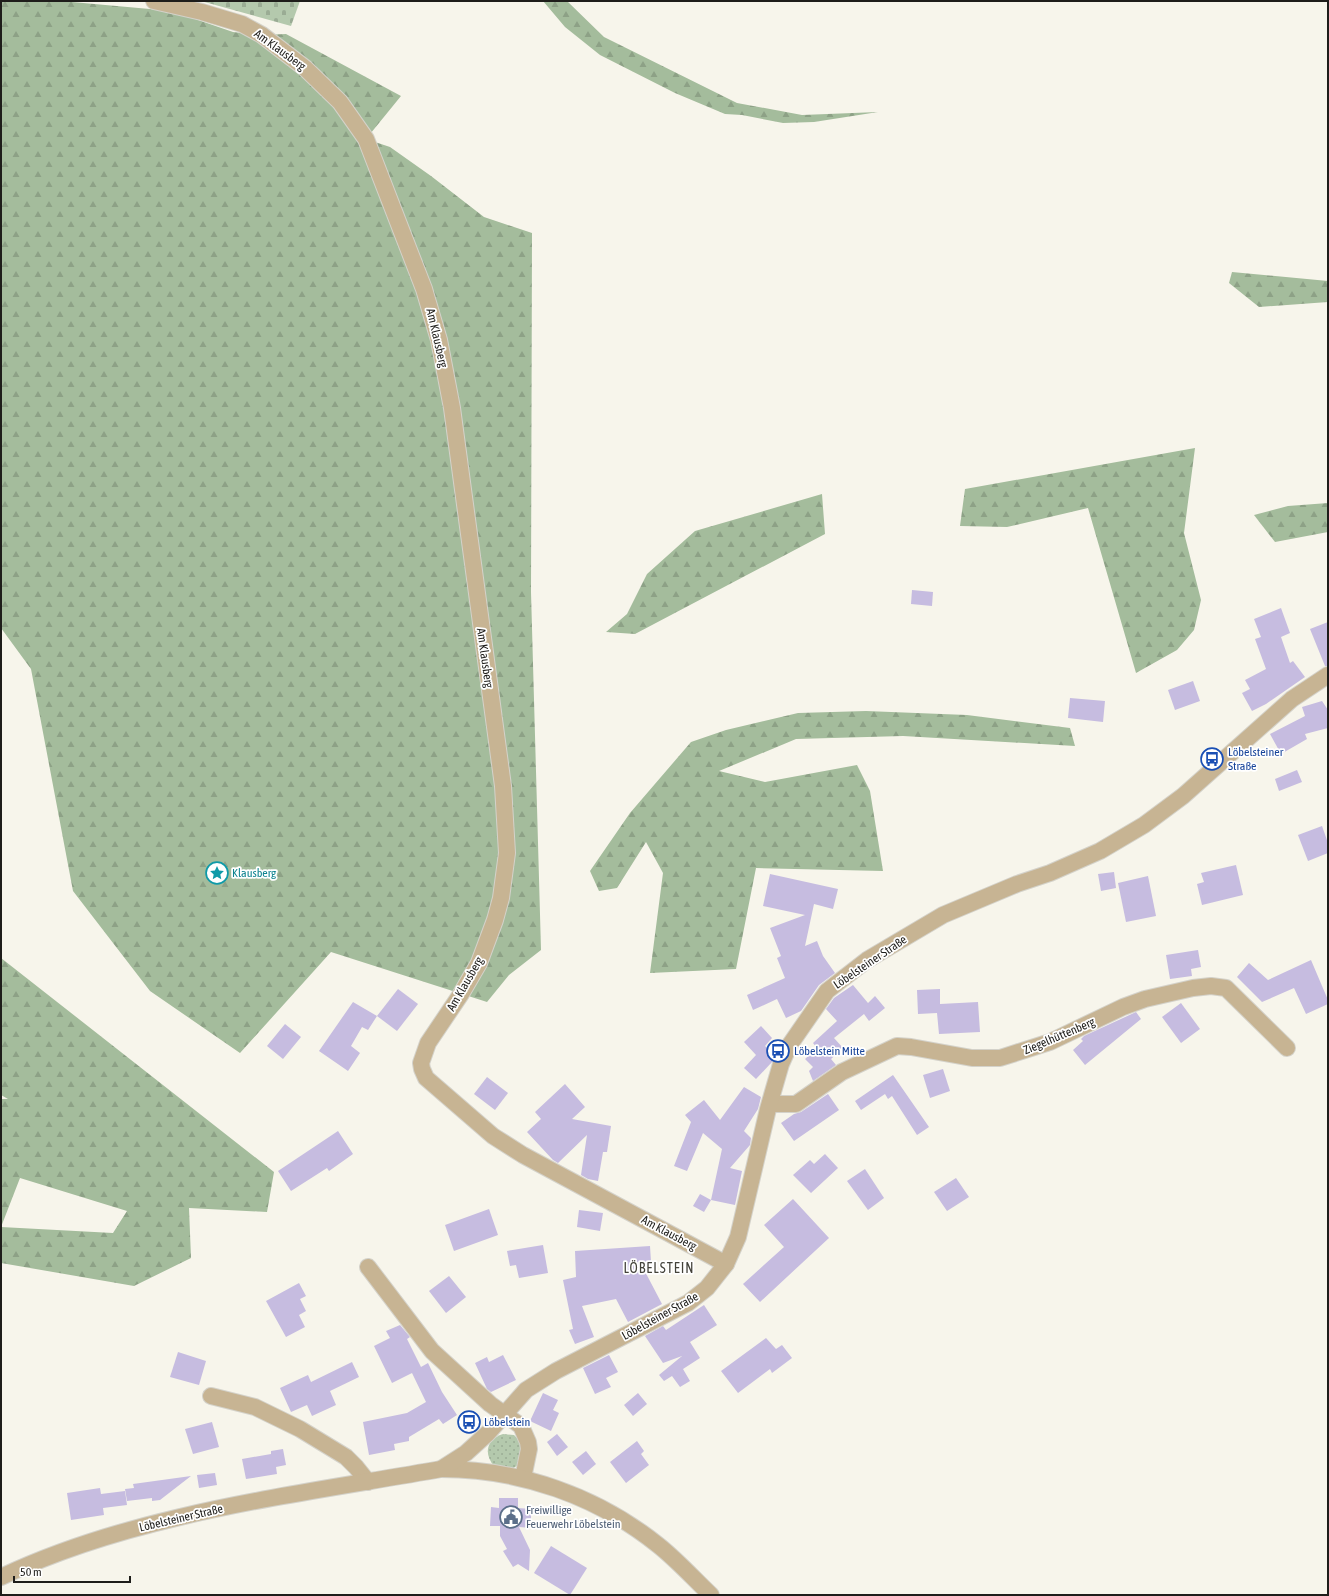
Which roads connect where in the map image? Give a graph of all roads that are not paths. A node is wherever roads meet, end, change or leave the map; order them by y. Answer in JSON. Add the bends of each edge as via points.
{"nodes":[{"id":1,"x":154,"y":1,"type":"edge"},
{"id":2,"x":1328,"y":674,"type":"edge"},
{"id":3,"x":1287,"y":1048,"type":"dead end"},
{"id":4,"x":770,"y":1104,"type":"junction"},
{"id":5,"x":726,"y":1264,"type":"junction"},
{"id":6,"x":368,"y":1267,"type":"dead end"},
{"id":7,"x":211,"y":1396,"type":"dead end"},
{"id":8,"x":503,"y":1414,"type":"junction"},
{"id":9,"x":441,"y":1469,"type":"junction"},
{"id":10,"x":523,"y":1478,"type":"junction"},
{"id":11,"x":368,"y":1482,"type":"junction"},
{"id":12,"x":1,"y":1577,"type":"edge"},
{"id":13,"x":711,"y":1595,"type":"edge"}],
"edges":[{"from":1,"to":5,"type":"street","name":"Am Klausberg","via":[[242,24],[262,35],[305,68],[340,102],[366,139],[424,289],[439,340],[452,408],[503,786],[506,853],[501,898],[495,920],[479,963],[422,1056],[422,1069],[426,1078],[493,1136]]},
{"from":2,"to":4,"type":"street","name":"Löbelsteiner Straße","via":[[1292,698],[1183,796],[1144,825],[1100,850],[1050,873],[942,915],[867,960],[847,975],[827,991],[789,1046]]},
{"from":3,"to":4,"type":"street","name":"Ziegelhüttenberg","via":[[1226,988],[1211,986],[1145,999],[1050,1042],[1000,1058],[972,1058],[897,1046],[842,1072],[796,1104]]},
{"from":4,"to":5,"type":"street","name":"Löbelsteiner Straße","via":[[738,1237]]},
{"from":5,"to":8,"type":"street","name":"Löbelsteiner Straße","via":[[707,1288],[688,1302],[556,1371],[526,1390]]},
{"from":6,"to":8,"type":"street","via":[[432,1350]]},
{"from":7,"to":11,"type":"street","via":[[255,1407],[300,1429],[346,1457]]},
{"from":8,"to":9,"type":"street","name":"Löbelsteiner Straße","via":[[488,1433],[466,1453]]},
{"from":8,"to":10,"type":"street","via":[[521,1426],[528,1442],[528,1460]]},
{"from":9,"to":10,"type":"street","via":[[471,1469]]},
{"from":9,"to":11,"type":"street","name":"Löbelsteiner Straße"},
{"from":10,"to":13,"type":"street","via":[[581,1498],[615,1515],[658,1545]]},
{"from":11,"to":12,"type":"street","name":"Löbelsteiner Straße","via":[[180,1517],[122,1532],[34,1562]]}]}
